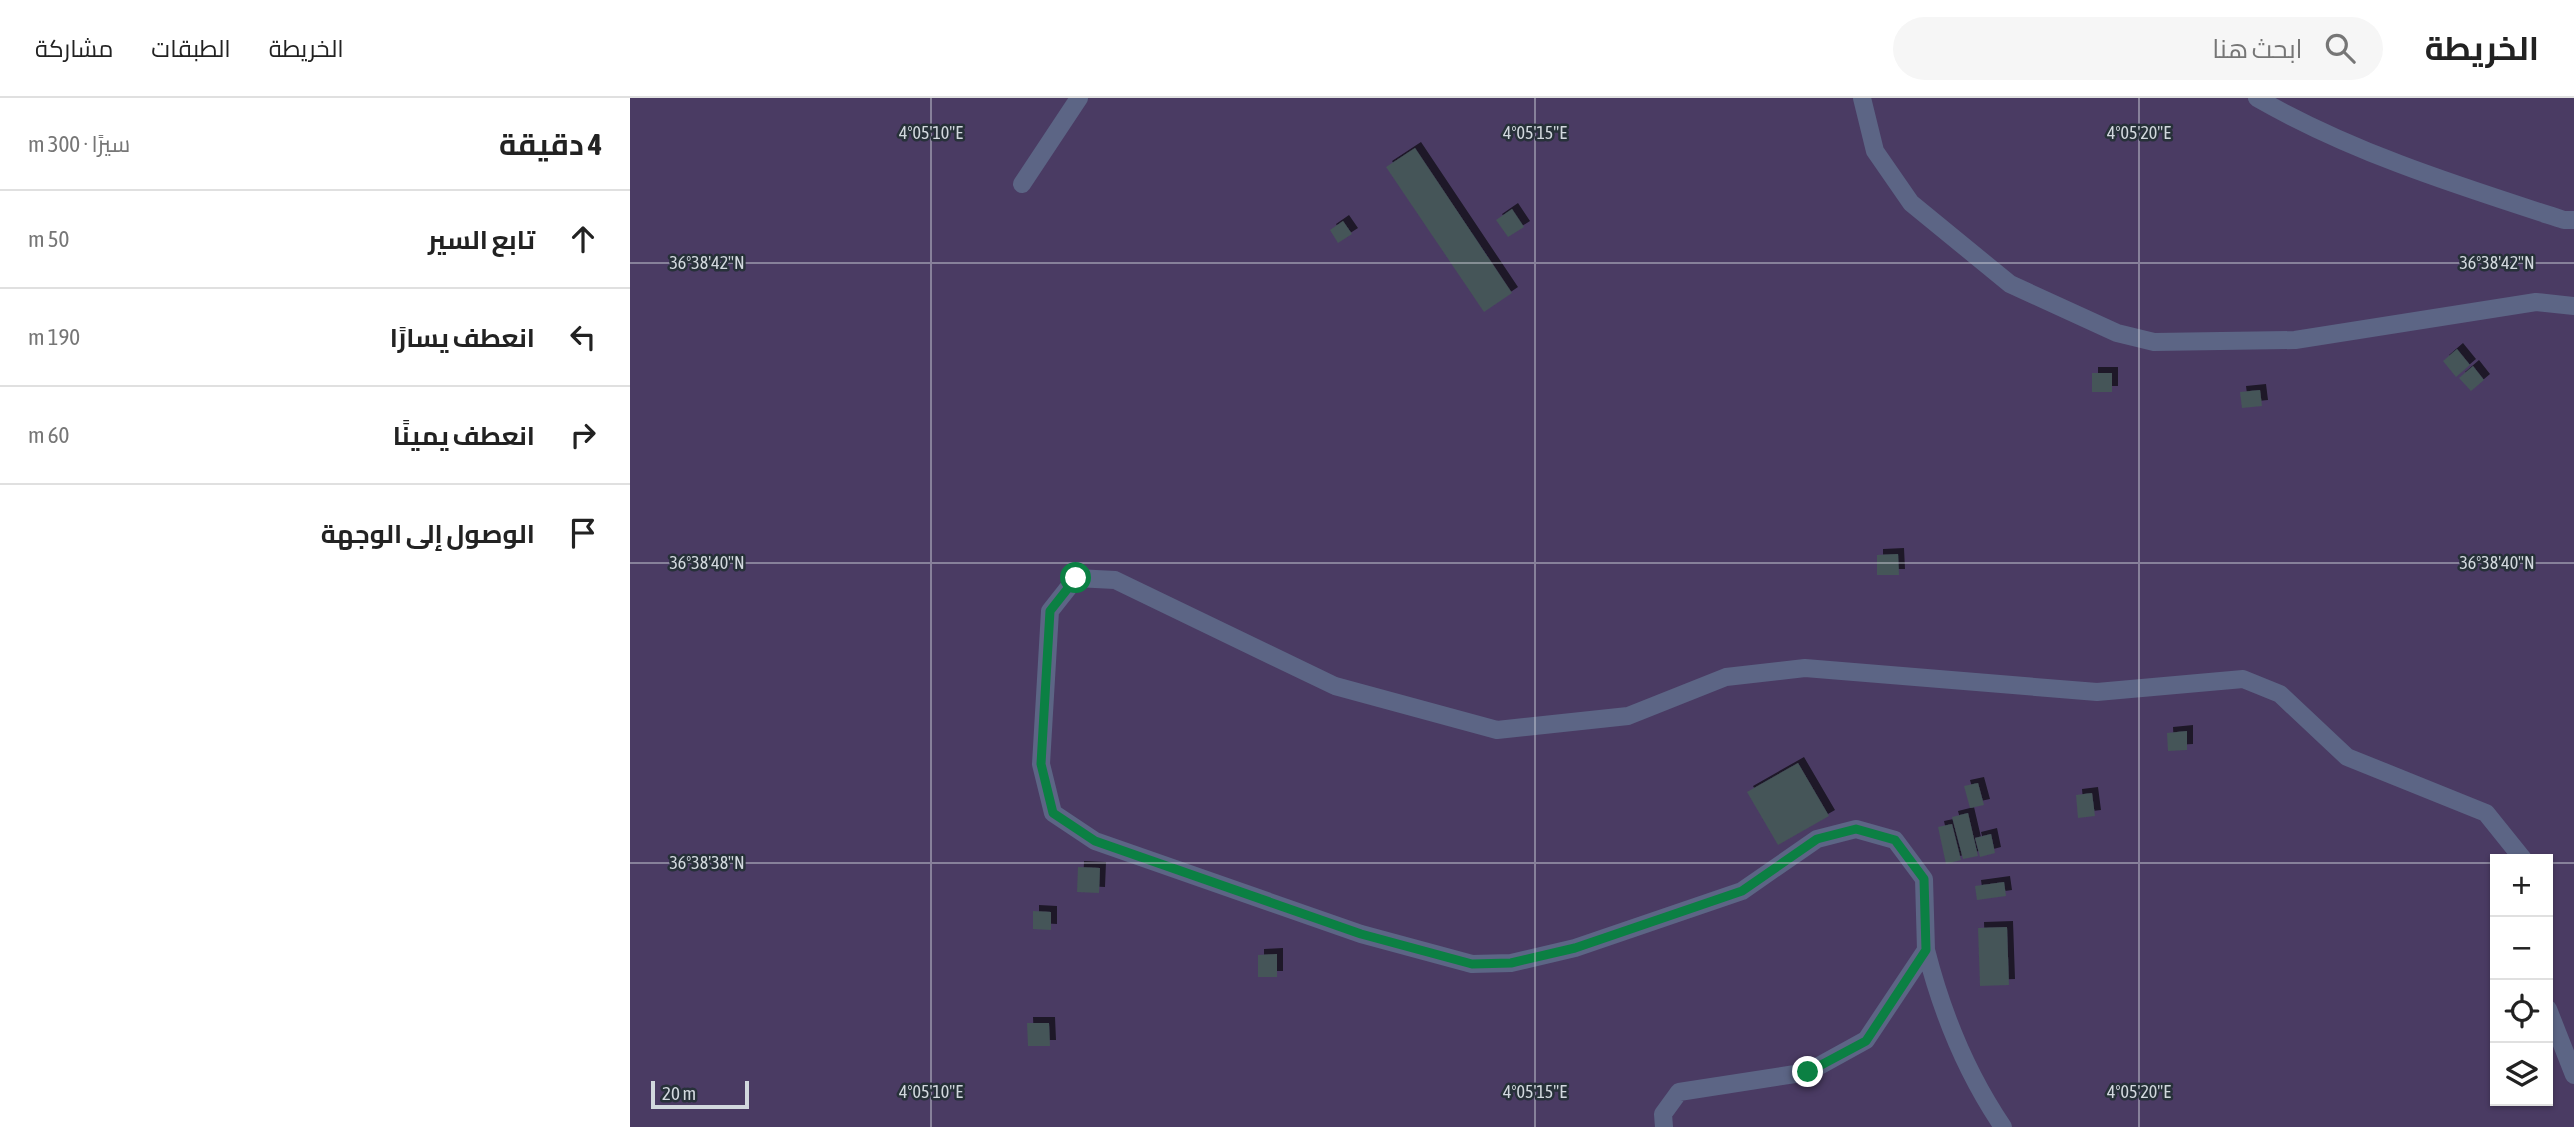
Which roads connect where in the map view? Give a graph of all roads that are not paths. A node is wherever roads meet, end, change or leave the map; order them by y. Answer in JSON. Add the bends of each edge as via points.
{"nodes":[{"id":1,"x":1079,"y":98,"type":"edge"},
{"id":2,"x":1862,"y":98,"type":"edge"},
{"id":3,"x":2257,"y":98,"type":"edge"},
{"id":4,"x":1022,"y":184,"type":"dead end"},
{"id":5,"x":2574,"y":220,"type":"edge"},
{"id":6,"x":2574,"y":306,"type":"edge"},
{"id":7,"x":2519,"y":854,"type":"edge"},
{"id":8,"x":1926,"y":950,"type":"junction"},
{"id":9,"x":2553,"y":1022,"type":"edge"},
{"id":10,"x":2574,"y":1075,"type":"edge"},
{"id":11,"x":1664,"y":1127,"type":"edge"},
{"id":12,"x":2003,"y":1127,"type":"edge"}],
"edges":[{"from":1,"to":4,"type":"street"},
{"from":2,"to":6,"type":"street","via":[[1875,151],[1911,204],[2010,284],[2117,333],[2154,342],[2295,340],[2536,302]]},
{"from":3,"to":5,"type":"street","via":[[2297,121],[2417,172]]},
{"from":7,"to":8,"type":"street","via":[[2486,813],[2347,757],[2280,694],[2243,679],[2097,692],[1805,668],[1726,677],[1628,716],[1497,730],[1335,686],[1115,580],[1076,578],[1050,611],[1041,764],[1053,813],[1095,841],[1361,934],[1472,964],[1511,963],[1575,948],[1742,891],[1817,839],[1856,829],[1895,840],[1924,879]]},
{"from":8,"to":11,"type":"street","via":[[1866,1041],[1808,1072],[1679,1092],[1663,1114]]},
{"from":8,"to":12,"type":"street","via":[[1938,999],[1982,1097]]},
{"from":9,"to":10,"type":"street"}]}
